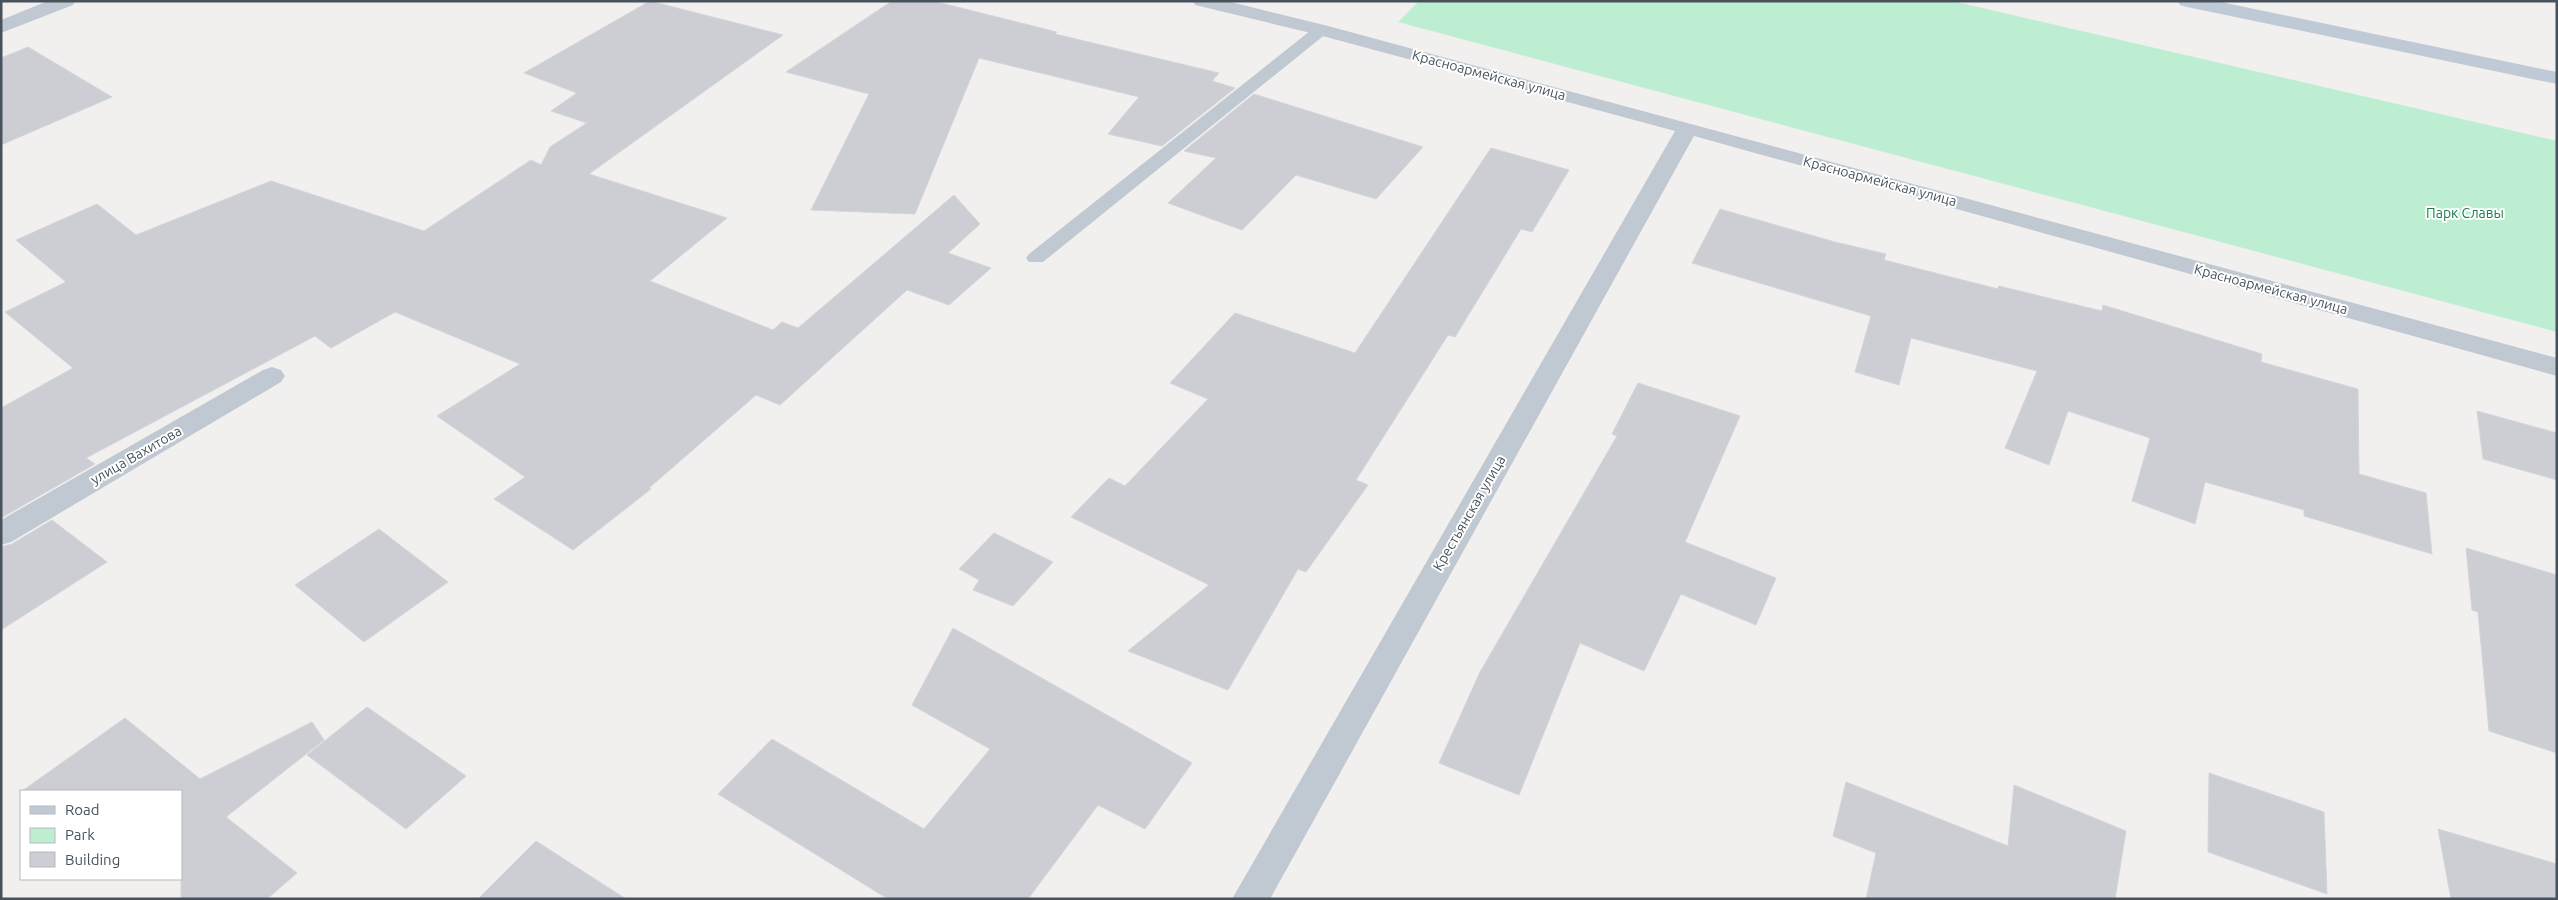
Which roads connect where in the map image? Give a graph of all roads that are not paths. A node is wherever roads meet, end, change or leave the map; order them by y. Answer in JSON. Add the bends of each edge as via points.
{"nodes":[{"id":1,"x":66,"y":1,"type":"edge"},
{"id":2,"x":1202,"y":1,"type":"edge"},
{"id":3,"x":2187,"y":1,"type":"edge"},
{"id":4,"x":1,"y":27,"type":"edge"},
{"id":5,"x":1321,"y":30,"type":"junction"},
{"id":6,"x":2557,"y":78,"type":"edge"},
{"id":7,"x":1688,"y":128,"type":"junction"},
{"id":8,"x":1036,"y":258,"type":"dead end"},
{"id":9,"x":2557,"y":367,"type":"edge"},
{"id":10,"x":272,"y":376,"type":"dead end"},
{"id":11,"x":1,"y":534,"type":"edge"},
{"id":12,"x":1250,"y":899,"type":"edge"}],
"edges":[{"from":1,"to":4,"type":"street"},
{"from":2,"to":5,"type":"street","name":"Красноармейская улица"},
{"from":3,"to":6,"type":"main road"},
{"from":5,"to":7,"type":"street","name":"Красноармейская улица"},
{"from":5,"to":8,"type":"lane"},
{"from":7,"to":9,"type":"street","name":"Красноармейская улица"},
{"from":7,"to":12,"type":"street","name":"Крестьянская улица"},
{"from":10,"to":11,"type":"street","name":"улица Вахитова"}]}
